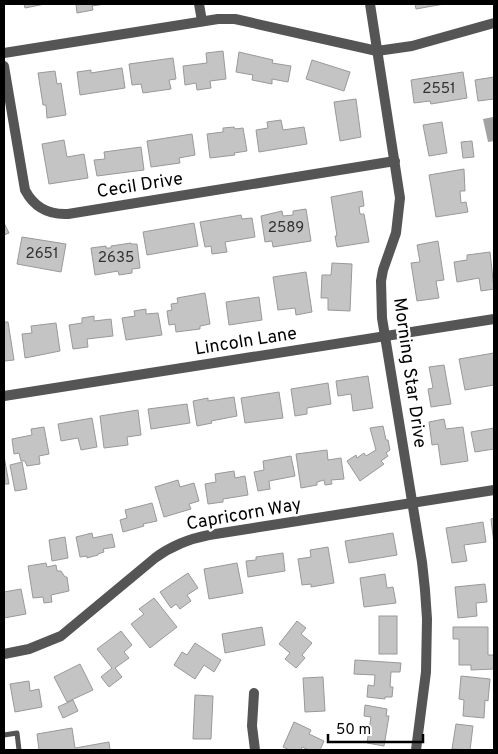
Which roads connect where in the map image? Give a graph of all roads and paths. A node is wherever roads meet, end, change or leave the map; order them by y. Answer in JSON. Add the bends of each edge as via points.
{"nodes":[{"id":1,"x":199,"y":4,"type":"edge"},
{"id":2,"x":370,"y":4,"type":"edge"},
{"id":3,"x":202,"y":21,"type":"junction"},
{"id":4,"x":494,"y":23,"type":"edge"},
{"id":5,"x":378,"y":51,"type":"junction"},
{"id":6,"x":4,"y":53,"type":"edge"},
{"id":7,"x":4,"y":66,"type":"edge"},
{"id":8,"x":395,"y":161,"type":"junction"},
{"id":9,"x":494,"y":319,"type":"edge"},
{"id":10,"x":386,"y":336,"type":"junction"},
{"id":11,"x":4,"y":396,"type":"edge"},
{"id":12,"x":494,"y":490,"type":"edge"},
{"id":13,"x":413,"y":503,"type":"junction"},
{"id":14,"x":4,"y":654,"type":"edge"},
{"id":15,"x":254,"y":693,"type":"dead end"},
{"id":16,"x":4,"y":735,"type":"edge"},
{"id":17,"x":20,"y":750,"type":"edge"},
{"id":18,"x":255,"y":750,"type":"edge"},
{"id":19,"x":416,"y":750,"type":"edge"}],
"edges":[{"from":1,"to":3,"type":"street"},
{"from":2,"to":5,"type":"street","name":"Morning Star Drive"},
{"from":3,"to":5,"type":"street","via":[[235,19]]},
{"from":3,"to":6,"type":"street"},
{"from":4,"to":5,"type":"street","via":[[412,46]]},
{"from":5,"to":8,"type":"street","name":"Morning Star Drive"},
{"from":7,"to":8,"type":"street","name":"Cecil Drive","via":[[25,190],[36,205],[54,214]]},
{"from":8,"to":10,"type":"street","name":"Morning Star Drive","via":[[400,210],[381,281]]},
{"from":9,"to":10,"type":"street","name":"Lincoln Lane"},
{"from":10,"to":11,"type":"street","name":"Lincoln Lane"},
{"from":10,"to":13,"type":"street","name":"Morning Star Drive"},
{"from":12,"to":13,"type":"street","name":"Capricorn Way"},
{"from":13,"to":14,"type":"street","name":"Capricorn Way","via":[[189,540],[155,558],[61,636],[35,648]]},
{"from":13,"to":19,"type":"street","name":"Morning Star Drive","via":[[427,628],[426,672]]},
{"from":15,"to":18,"type":"street","via":[[252,726]]},
{"from":16,"to":17,"type":"lane","via":[[17,733]]}]}
